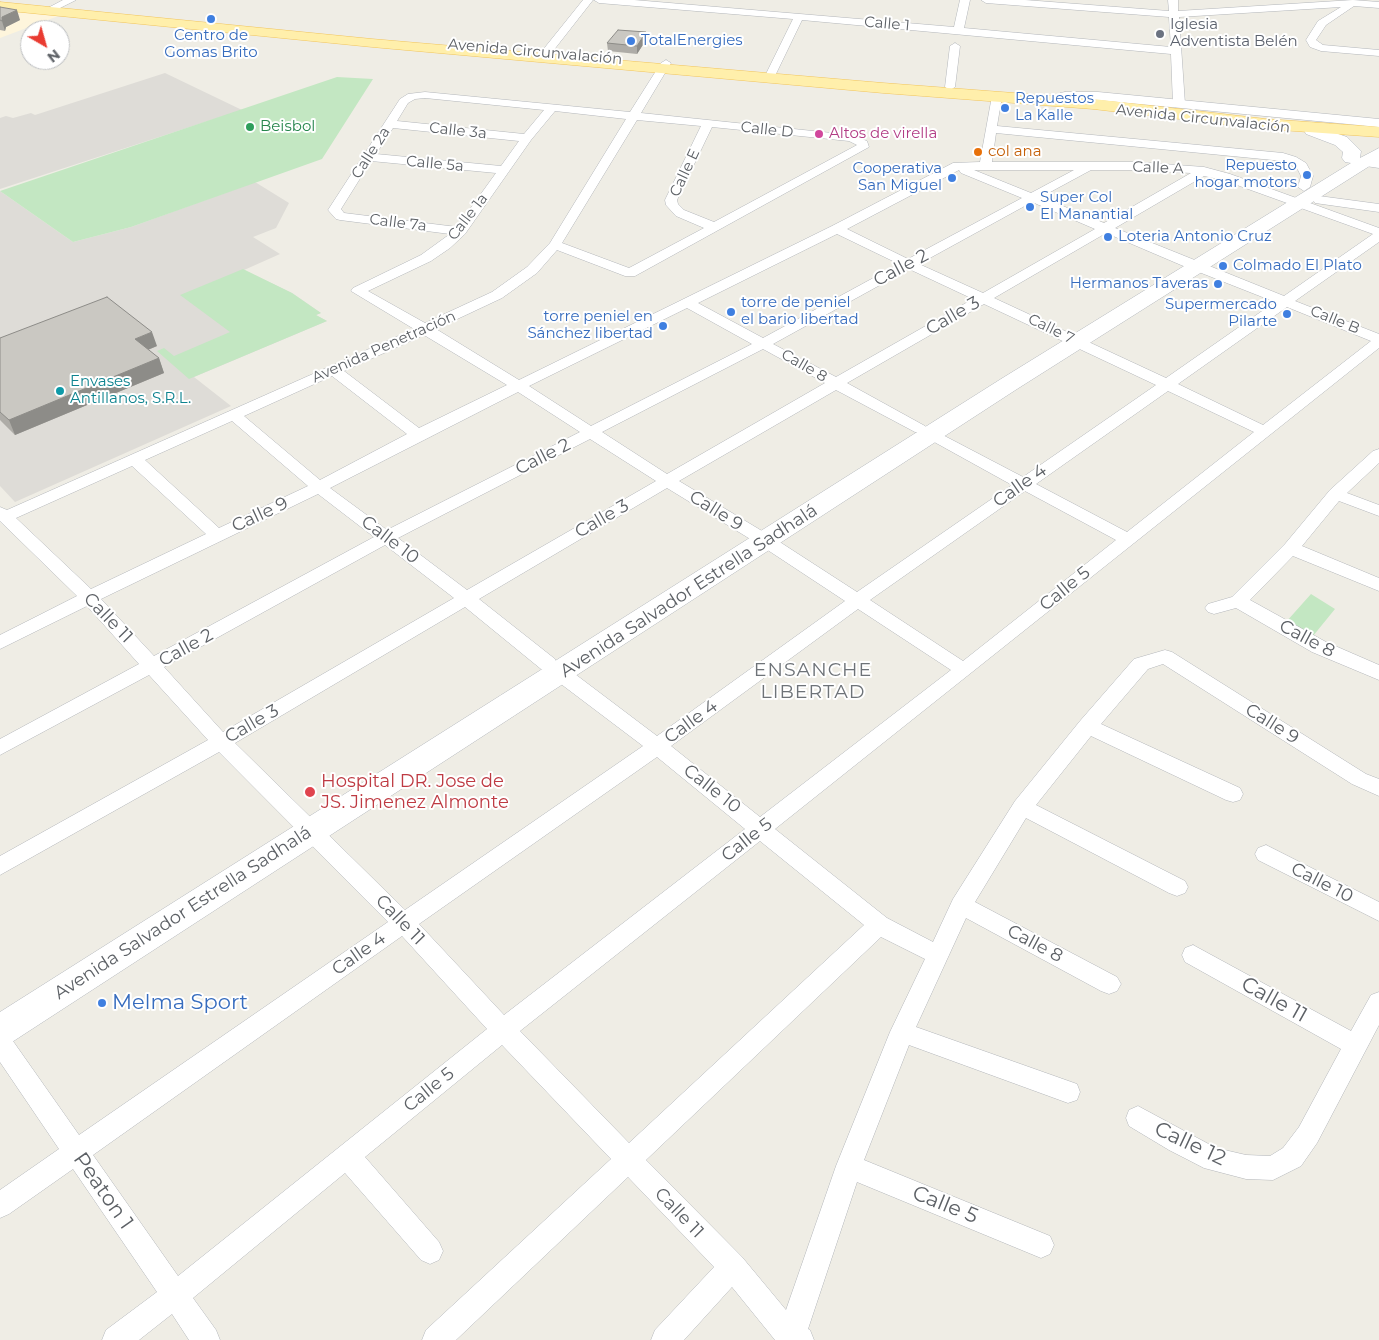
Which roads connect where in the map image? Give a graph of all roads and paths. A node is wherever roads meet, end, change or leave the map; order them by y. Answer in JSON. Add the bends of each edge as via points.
{"nodes":[{"id":1,"x":6,"y":0,"type":"edge"},
{"id":2,"x":10,"y":0,"type":"edge"},
{"id":3,"x":16,"y":0,"type":"edge"},
{"id":4,"x":588,"y":0,"type":"edge"},
{"id":5,"x":599,"y":0,"type":"edge"},
{"id":6,"x":965,"y":0,"type":"edge"},
{"id":7,"x":986,"y":0,"type":"edge"},
{"id":8,"x":1173,"y":0,"type":"edge"},
{"id":9,"x":1223,"y":0,"type":"edge"},
{"id":10,"x":1354,"y":2,"type":"edge"},
{"id":11,"x":1379,"y":5,"type":"edge"},
{"id":12,"x":0,"y":6,"type":"edge"},
{"id":13,"x":59,"y":6,"type":"edge"},
{"id":14,"x":1228,"y":11,"type":"junction"},
{"id":15,"x":1174,"y":14,"type":"junction"},
{"id":16,"x":800,"y":16,"type":"junction"},
{"id":17,"x":958,"y":30,"type":"junction"},
{"id":18,"x":954,"y":46,"type":"dead end"},
{"id":19,"x":1175,"y":51,"type":"junction"},
{"id":20,"x":1379,"y":54,"type":"edge"},
{"id":21,"x":545,"y":55,"type":"junction"},
{"id":22,"x":664,"y":66,"type":"junction"},
{"id":23,"x":771,"y":75,"type":"junction"},
{"id":24,"x":950,"y":87,"type":"junction"},
{"id":25,"x":412,"y":96,"type":"joint"},
{"id":26,"x":997,"y":96,"type":"junction"},
{"id":27,"x":1065,"y":96,"type":"junction"},
{"id":28,"x":1179,"y":104,"type":"junction"},
{"id":29,"x":551,"y":109,"type":"junction"},
{"id":30,"x":632,"y":117,"type":"junction"},
{"id":31,"x":1266,"y":121,"type":"junction"},
{"id":32,"x":1379,"y":123,"type":"edge"},
{"id":33,"x":390,"y":124,"type":"junction"},
{"id":34,"x":708,"y":124,"type":"junction"},
{"id":35,"x":1379,"y":127,"type":"edge"},
{"id":36,"x":992,"y":129,"type":"junction"},
{"id":37,"x":1312,"y":130,"type":"junction"},
{"id":38,"x":1379,"y":135,"type":"edge"},
{"id":39,"x":527,"y":138,"type":"junction"},
{"id":40,"x":368,"y":158,"type":"junction"},
{"id":41,"x":1368,"y":159,"type":"edge"},
{"id":42,"x":957,"y":166,"type":"junction"},
{"id":43,"x":985,"y":166,"type":"junction"},
{"id":44,"x":1087,"y":167,"type":"junction"},
{"id":45,"x":503,"y":170,"type":"junction"},
{"id":46,"x":1204,"y":171,"type":"junction"},
{"id":47,"x":1300,"y":196,"type":"junction"},
{"id":48,"x":1031,"y":198,"type":"junction"},
{"id":49,"x":1379,"y":208,"type":"edge"},
{"id":50,"x":336,"y":213,"type":"joint"},
{"id":51,"x":714,"y":228,"type":"junction"},
{"id":52,"x":1104,"y":228,"type":"junction"},
{"id":53,"x":837,"y":229,"type":"junction"},
{"id":54,"x":460,"y":231,"type":"junction"},
{"id":55,"x":1379,"y":232,"type":"edge"},
{"id":56,"x":1379,"y":236,"type":"edge"},
{"id":57,"x":554,"y":244,"type":"junction"},
{"id":58,"x":908,"y":264,"type":"junction"},
{"id":59,"x":1192,"y":264,"type":"junction"},
{"id":60,"x":358,"y":291,"type":"joint"},
{"id":61,"x":984,"y":298,"type":"junction"},
{"id":62,"x":1285,"y":300,"type":"junction"},
{"id":63,"x":688,"y":303,"type":"junction"},
{"id":64,"x":425,"y":329,"type":"junction"},
{"id":65,"x":1072,"y":339,"type":"junction"},
{"id":66,"x":1379,"y":340,"type":"edge"},
{"id":67,"x":764,"y":343,"type":"junction"},
{"id":68,"x":334,"y":370,"type":"junction"},
{"id":69,"x":836,"y":384,"type":"junction"},
{"id":70,"x":1168,"y":385,"type":"junction"},
{"id":71,"x":519,"y":386,"type":"junction"},
{"id":72,"x":234,"y":415,"type":"junction"},
{"id":73,"x":1264,"y":431,"type":"junction"},
{"id":74,"x":590,"y":432,"type":"junction"},
{"id":75,"x":926,"y":432,"type":"junction"},
{"id":76,"x":418,"y":435,"type":"junction"},
{"id":77,"x":1379,"y":454,"type":"edge"},
{"id":78,"x":134,"y":459,"type":"junction"},
{"id":79,"x":667,"y":481,"type":"junction"},
{"id":80,"x":1024,"y":484,"type":"junction"},
{"id":81,"x":319,"y":487,"type":"junction"},
{"id":82,"x":1336,"y":494,"type":"junction"},
{"id":83,"x":1379,"y":511,"type":"edge"},
{"id":84,"x":2,"y":514,"type":"edge"},
{"id":85,"x":217,"y":535,"type":"junction"},
{"id":86,"x":387,"y":537,"type":"junction"},
{"id":87,"x":759,"y":538,"type":"junction"},
{"id":88,"x":1128,"y":539,"type":"junction"},
{"id":89,"x":1292,"y":548,"type":"junction"},
{"id":90,"x":1379,"y":585,"type":"edge"},
{"id":91,"x":90,"y":597,"type":"junction"},
{"id":92,"x":467,"y":598,"type":"junction"},
{"id":93,"x":857,"y":601,"type":"junction"},
{"id":94,"x":1238,"y":601,"type":"junction"},
{"id":95,"x":1214,"y":608,"type":"dead end"},
{"id":96,"x":0,"y":643,"type":"edge"},
{"id":97,"x":1165,"y":657,"type":"joint"},
{"id":98,"x":153,"y":666,"type":"junction"},
{"id":99,"x":554,"y":668,"type":"junction"},
{"id":100,"x":964,"y":670,"type":"junction"},
{"id":101,"x":1379,"y":673,"type":"edge"},
{"id":102,"x":1087,"y":726,"type":"junction"},
{"id":103,"x":221,"y":742,"type":"junction"},
{"id":104,"x":657,"y":746,"type":"junction"},
{"id":105,"x":0,"y":748,"type":"edge"},
{"id":106,"x":1379,"y":788,"type":"edge"},
{"id":107,"x":1233,"y":794,"type":"dead end"},
{"id":108,"x":1022,"y":807,"type":"junction"},
{"id":109,"x":306,"y":824,"type":"junction"},
{"id":110,"x":761,"y":828,"type":"junction"},
{"id":111,"x":1266,"y":854,"type":"dead end"},
{"id":112,"x":0,"y":866,"type":"edge"},
{"id":113,"x":1177,"y":887,"type":"dead end"},
{"id":114,"x":961,"y":904,"type":"junction"},
{"id":115,"x":1379,"y":912,"type":"edge"},
{"id":116,"x":404,"y":923,"type":"junction"},
{"id":117,"x":879,"y":925,"type":"junction"},
{"id":118,"x":938,"y":955,"type":"junction"},
{"id":119,"x":1192,"y":955,"type":"dead end"},
{"id":120,"x":1109,"y":984,"type":"dead end"},
{"id":121,"x":1379,"y":1002,"type":"edge"},
{"id":122,"x":0,"y":1010,"type":"edge"},
{"id":123,"x":503,"y":1030,"type":"junction"},
{"id":124,"x":0,"y":1031,"type":"edge"},
{"id":125,"x":902,"y":1032,"type":"junction"},
{"id":126,"x":0,"y":1042,"type":"edge"},
{"id":127,"x":1355,"y":1045,"type":"junction"},
{"id":128,"x":1068,"y":1092,"type":"dead end"},
{"id":129,"x":1138,"y":1118,"type":"dead end"},
{"id":130,"x":76,"y":1152,"type":"junction"},
{"id":131,"x":347,"y":1156,"type":"junction"},
{"id":132,"x":629,"y":1160,"type":"junction"},
{"id":133,"x":849,"y":1166,"type":"junction"},
{"id":134,"x":0,"y":1205,"type":"edge"},
{"id":135,"x":1041,"y":1245,"type":"dead end"},
{"id":136,"x":430,"y":1251,"type":"dead end"},
{"id":137,"x":732,"y":1267,"type":"junction"},
{"id":138,"x":175,"y":1295,"type":"junction"},
{"id":139,"x":794,"y":1339,"type":"edge"},
{"id":140,"x":116,"y":1340,"type":"edge"},
{"id":141,"x":206,"y":1340,"type":"edge"},
{"id":142,"x":436,"y":1340,"type":"edge"},
{"id":143,"x":665,"y":1340,"type":"edge"}],
"edges":[{"from":1,"to":2,"type":"main road","name":"Avenida Circunvalación"},
{"from":2,"to":3,"type":"main road"},
{"from":2,"to":13,"type":"main road","name":"Avenida Circunvalación"},
{"from":4,"to":21,"type":"street"},
{"from":5,"to":16,"type":"street","name":"Calle 1","via":[[784,11]]},
{"from":6,"to":17,"type":"street"},
{"from":7,"to":15,"type":"street"},
{"from":8,"to":15,"type":"street"},
{"from":9,"to":14,"type":"street"},
{"from":10,"to":11,"type":"street"},
{"from":10,"to":14,"type":"street"},
{"from":10,"to":20,"type":"street","via":[[1322,23],[1311,40],[1321,48]]},
{"from":12,"to":13,"type":"main road","name":"Avenida Circunvalación"},
{"from":13,"to":21,"type":"main road","name":"Avenida Circunvalación"},
{"from":14,"to":15,"type":"street"},
{"from":15,"to":19,"type":"street"},
{"from":16,"to":17,"type":"street","name":"Calle 1"},
{"from":16,"to":23,"type":"street"},
{"from":17,"to":19,"type":"street","name":"Calle 1"},
{"from":18,"to":24,"type":"street"},
{"from":19,"to":28,"type":"street"},
{"from":21,"to":22,"type":"main road","name":"Avenida Circunvalación"},
{"from":22,"to":23,"type":"main road","name":"Avenida Circunvalación"},
{"from":22,"to":30,"type":"street","name":"Avenida Penetración"},
{"from":23,"to":24,"type":"main road","name":"Avenida Circunvalación"},
{"from":23,"to":26,"type":"main road","name":"Avenida Circunvalación"},
{"from":24,"to":27,"type":"main road","name":"Avenida Circunvalación"},
{"from":25,"to":29,"type":"street","name":"Calle D"},
{"from":25,"to":33,"type":"street","name":"Calle 2a","via":[[404,101]]},
{"from":26,"to":31,"type":"main road","name":"Avenida Circunvalación"},
{"from":26,"to":36,"type":"street"},
{"from":26,"to":37,"type":"street","name":"Avenida Circunvalación"},
{"from":27,"to":28,"type":"street","name":"Avenida Circunvalación"},
{"from":27,"to":31,"type":"main road","name":"Avenida Circunvalación"},
{"from":28,"to":32,"type":"street","name":"Avenida Circunvalación"},
{"from":29,"to":30,"type":"street","name":"Calle D"},
{"from":29,"to":39,"type":"street","name":"Calle 1a"},
{"from":30,"to":34,"type":"street","name":"Calle D"},
{"from":30,"to":57,"type":"street","name":"Avenida Penetración"},
{"from":31,"to":35,"type":"main road","name":"Avenida Circunvalación"},
{"from":31,"to":38,"type":"main road","name":"Avenida Circunvalación"},
{"from":33,"to":39,"type":"street","name":"Calle 3a"},
{"from":33,"to":40,"type":"street","name":"Calle 2a"},
{"from":34,"to":51,"type":"street","name":"Calle E","via":[[671,200],[680,213]]},
{"from":34,"to":51,"type":"street","name":"Calle D","via":[[851,138],[863,145]]},
{"from":36,"to":43,"type":"street"},
{"from":36,"to":47,"type":"street","via":[[1283,157],[1302,166],[1307,176]]},
{"from":37,"to":38,"type":"street","name":"Avenida Circunvalación"},
{"from":37,"to":41,"type":"main road","via":[[1341,142]]},
{"from":38,"to":41,"type":"main road","name":"Avenida Salvador Estrella Sadhalá"},
{"from":39,"to":45,"type":"street","name":"Calle 1a"},
{"from":40,"to":45,"type":"street","name":"Calle 5a"},
{"from":40,"to":50,"type":"street","name":"Calle 2a","via":[[334,210]]},
{"from":41,"to":47,"type":"main road","name":"Avenida Salvador Estrella Sadhalá"},
{"from":42,"to":43,"type":"street","name":"Calle A"},
{"from":42,"to":48,"type":"street","name":"Calle B"},
{"from":42,"to":53,"type":"street","name":"Calle 9"},
{"from":43,"to":44,"type":"street","name":"Calle A"},
{"from":44,"to":46,"type":"street","name":"Calle A","via":[[1161,167]]},
{"from":44,"to":48,"type":"street","name":"Calle 2"},
{"from":45,"to":54,"type":"street","name":"Calle 1a"},
{"from":46,"to":47,"type":"street","name":"Calle A"},
{"from":46,"to":52,"type":"street","name":"Calle 3"},
{"from":47,"to":49,"type":"street"},
{"from":47,"to":55,"type":"street","name":"Calle A"},
{"from":47,"to":59,"type":"main road","name":"Avenida Salvador Estrella Sadhalá"},
{"from":48,"to":52,"type":"street","name":"Calle B"},
{"from":48,"to":58,"type":"street","name":"Calle 2"},
{"from":50,"to":54,"type":"street","name":"Calle 7a"},
{"from":51,"to":57,"type":"street","name":"Calle D","via":[[630,273]]},
{"from":52,"to":59,"type":"street","name":"Calle B"},
{"from":52,"to":61,"type":"street","name":"Calle 3"},
{"from":53,"to":58,"type":"street","name":"Calle 7"},
{"from":53,"to":63,"type":"street","name":"Calle 9"},
{"from":54,"to":60,"type":"street","name":"Calle 1a","via":[[426,258]]},
{"from":56,"to":62,"type":"street","name":"Calle 4"},
{"from":57,"to":64,"type":"street","name":"Avenida Penetración","via":[[532,270],[497,295]]},
{"from":58,"to":61,"type":"street","name":"Calle 7"},
{"from":58,"to":67,"type":"street","name":"Calle 2"},
{"from":59,"to":62,"type":"street","name":"Calle B"},
{"from":59,"to":65,"type":"main road","name":"Avenida Salvador Estrella Sadhalá"},
{"from":60,"to":64,"type":"street","name":"Calle 9"},
{"from":61,"to":65,"type":"street","name":"Calle 7"},
{"from":61,"to":69,"type":"street","name":"Calle 3"},
{"from":62,"to":66,"type":"street","name":"Calle B"},
{"from":62,"to":70,"type":"street","name":"Calle 4"},
{"from":63,"to":67,"type":"street","name":"Calle 8"},
{"from":63,"to":71,"type":"street","name":"Calle 9"},
{"from":64,"to":68,"type":"street","name":"Avenida Penetración"},
{"from":64,"to":71,"type":"street","name":"Calle 9"},
{"from":65,"to":70,"type":"street","name":"Calle 7"},
{"from":65,"to":75,"type":"main road","name":"Avenida Salvador Estrella Sadhalá"},
{"from":66,"to":73,"type":"street","name":"Calle 5"},
{"from":67,"to":69,"type":"street","name":"Calle 8"},
{"from":67,"to":74,"type":"street","name":"Calle 2"},
{"from":68,"to":72,"type":"street","name":"Avenida Penetración"},
{"from":68,"to":76,"type":"street"},
{"from":69,"to":75,"type":"street","name":"Calle 8"},
{"from":69,"to":79,"type":"street","name":"Calle 3"},
{"from":70,"to":73,"type":"street","name":"Calle 7"},
{"from":70,"to":80,"type":"street","name":"Calle 4"},
{"from":71,"to":74,"type":"street","name":"Calle 9"},
{"from":71,"to":76,"type":"street","name":"Calle 9"},
{"from":72,"to":78,"type":"street","name":"Avenida Penetración"},
{"from":72,"to":81,"type":"street","name":"Calle 10"},
{"from":73,"to":88,"type":"street","name":"Calle 5"},
{"from":74,"to":79,"type":"street","name":"Calle 9"},
{"from":74,"to":86,"type":"street","name":"Calle 2"},
{"from":75,"to":80,"type":"street","name":"Calle 8"},
{"from":75,"to":87,"type":"main road","name":"Avenida Salvador Estrella Sadhalá"},
{"from":76,"to":81,"type":"street","name":"Calle 9"},
{"from":77,"to":82,"type":"street"},
{"from":78,"to":84,"type":"street","name":"Avenida Penetración"},
{"from":78,"to":85,"type":"street"},
{"from":79,"to":87,"type":"street","name":"Calle 9"},
{"from":79,"to":92,"type":"street","name":"Calle 3"},
{"from":80,"to":88,"type":"street","name":"Calle 8"},
{"from":80,"to":93,"type":"street","name":"Calle 4"},
{"from":81,"to":85,"type":"street","name":"Calle 9"},
{"from":81,"to":86,"type":"street","name":"Calle 10"},
{"from":82,"to":83,"type":"street"},
{"from":82,"to":89,"type":"street"},
{"from":84,"to":91,"type":"street","name":"Calle 11"},
{"from":85,"to":91,"type":"street","name":"Calle 9"},
{"from":86,"to":92,"type":"street","name":"Calle 10"},
{"from":86,"to":98,"type":"street","name":"Calle 2"},
{"from":87,"to":93,"type":"street","name":"Calle 9"},
{"from":87,"to":99,"type":"main road","name":"Avenida Salvador Estrella Sadhalá"},
{"from":88,"to":100,"type":"street","name":"Calle 5"},
{"from":89,"to":90,"type":"street"},
{"from":89,"to":94,"type":"street"},
{"from":91,"to":96,"type":"street","name":"Calle 9"},
{"from":91,"to":98,"type":"street","name":"Calle 11"},
{"from":92,"to":99,"type":"street","name":"Calle 10"},
{"from":92,"to":103,"type":"street","name":"Calle 3"},
{"from":93,"to":100,"type":"street","name":"Calle 9"},
{"from":93,"to":104,"type":"street","name":"Calle 4"},
{"from":94,"to":95,"type":"street"},
{"from":94,"to":101,"type":"street","name":"Calle 8","via":[[1319,647]]},
{"from":97,"to":102,"type":"street","via":[[1141,664]]},
{"from":97,"to":106,"type":"street","name":"Calle 9","via":[[1359,779]]},
{"from":98,"to":103,"type":"street","name":"Calle 11"},
{"from":98,"to":105,"type":"street","name":"Calle 2"},
{"from":99,"to":104,"type":"street","name":"Calle 10"},
{"from":99,"to":109,"type":"main road","name":"Avenida Salvador Estrella Sadhalá"},
{"from":100,"to":110,"type":"street","name":"Calle 5"},
{"from":102,"to":107,"type":"street"},
{"from":102,"to":108,"type":"street"},
{"from":103,"to":109,"type":"street","name":"Calle 11"},
{"from":103,"to":112,"type":"street","name":"Calle 3"},
{"from":104,"to":110,"type":"street","name":"Calle 10"},
{"from":104,"to":116,"type":"street","name":"Calle 4"},
{"from":108,"to":113,"type":"street"},
{"from":108,"to":114,"type":"street"},
{"from":109,"to":116,"type":"street","name":"Calle 11"},
{"from":109,"to":122,"type":"main road","name":"Avenida Salvador Estrella Sadhalá"},
{"from":109,"to":124,"type":"main road","name":"Avenida Salvador Estrella Sadhalá"},
{"from":110,"to":117,"type":"street","name":"Calle 10"},
{"from":110,"to":123,"type":"street","name":"Calle 5"},
{"from":111,"to":115,"type":"street","name":"Calle 10"},
{"from":114,"to":118,"type":"street"},
{"from":114,"to":120,"type":"street","name":"Calle 8"},
{"from":116,"to":123,"type":"street","name":"Calle 11"},
{"from":116,"to":130,"type":"street","name":"Calle 4"},
{"from":117,"to":118,"type":"street","name":"Calle 10"},
{"from":117,"to":132,"type":"street"},
{"from":118,"to":125,"type":"street"},
{"from":119,"to":127,"type":"street","name":"Calle 11"},
{"from":121,"to":127,"type":"street"},
{"from":123,"to":131,"type":"street","name":"Calle 5"},
{"from":123,"to":132,"type":"street","name":"Calle 11"},
{"from":125,"to":128,"type":"street"},
{"from":125,"to":133,"type":"street"},
{"from":126,"to":130,"type":"street","name":"Peaton 1"},
{"from":127,"to":129,"type":"street","name":"Calle 12","via":[[1308,1135],[1292,1157],[1273,1168],[1246,1167],[1213,1159]]},
{"from":130,"to":134,"type":"street","name":"Calle 4"},
{"from":130,"to":138,"type":"street","name":"Peaton 1"},
{"from":131,"to":136,"type":"street"},
{"from":131,"to":138,"type":"street","name":"Calle 5"},
{"from":132,"to":137,"type":"street","name":"Calle 11"},
{"from":132,"to":142,"type":"street"},
{"from":133,"to":135,"type":"street","name":"Calle 5"},
{"from":133,"to":139,"type":"street"},
{"from":137,"to":139,"type":"street","name":"Calle 11"},
{"from":137,"to":143,"type":"street"},
{"from":138,"to":140,"type":"street","name":"Calle 5"},
{"from":138,"to":141,"type":"street","name":"Peaton 1"}]}
